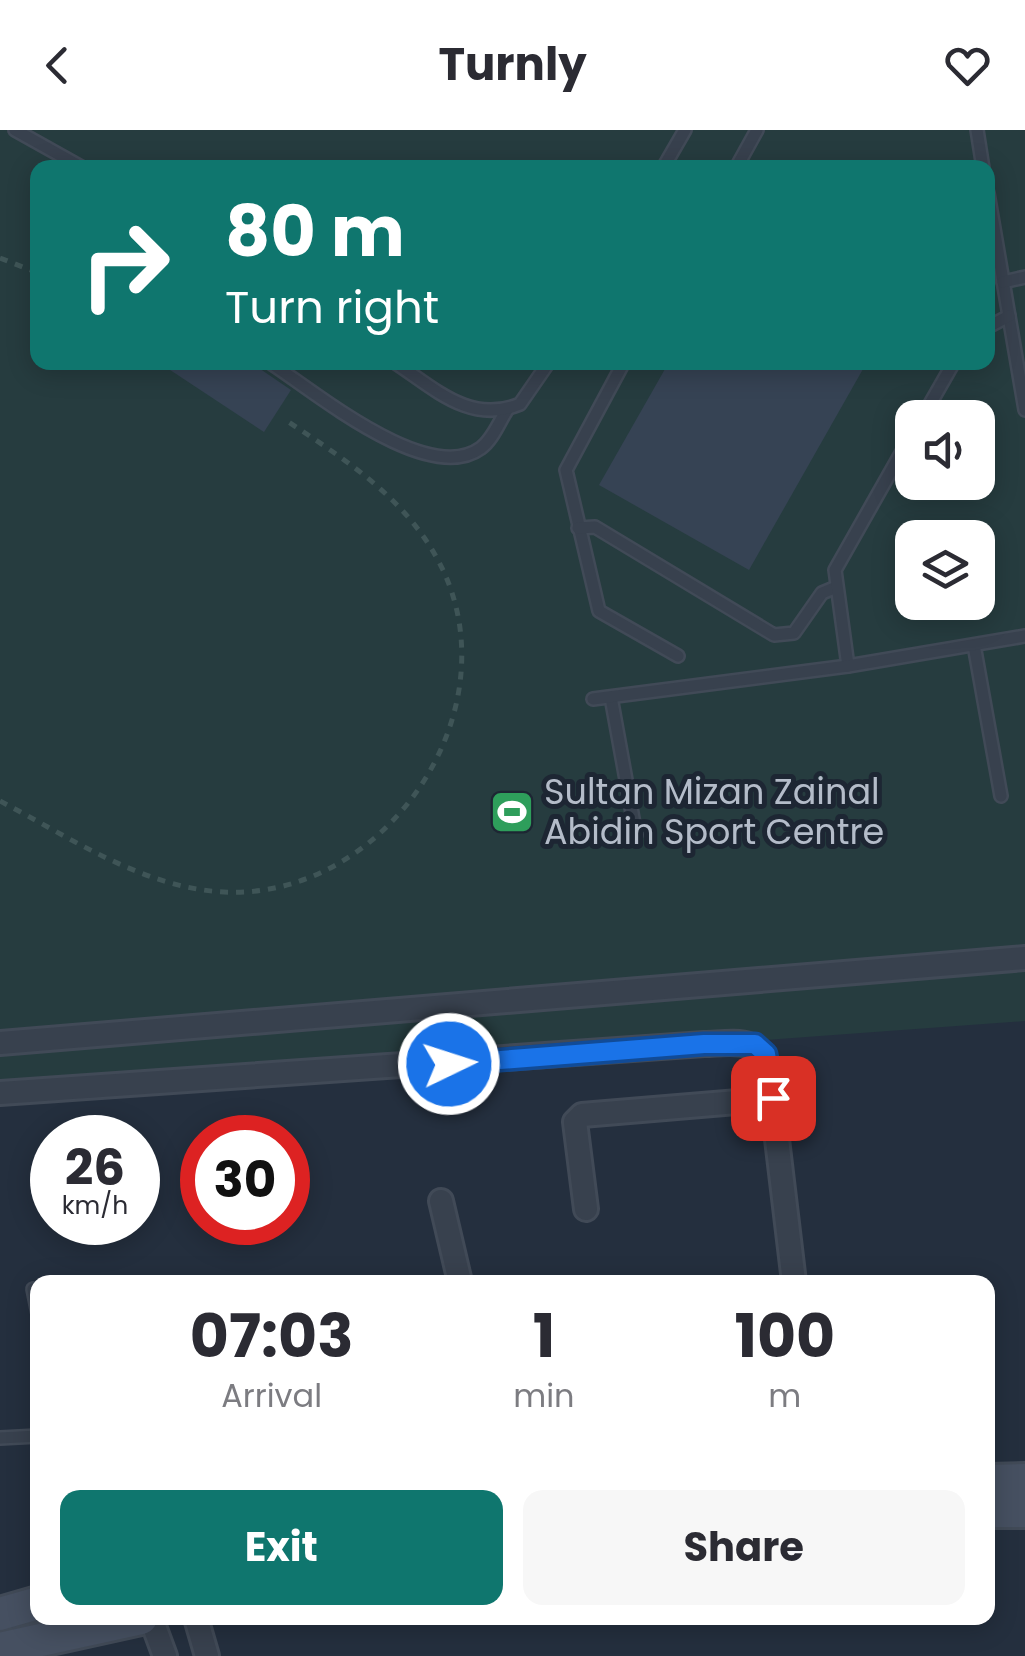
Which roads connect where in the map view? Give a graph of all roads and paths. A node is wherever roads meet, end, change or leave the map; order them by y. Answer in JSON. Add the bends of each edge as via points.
{"nodes":[{"id":1,"x":15,"y":130,"type":"edge"},
{"id":2,"x":684,"y":130,"type":"edge"},
{"id":3,"x":757,"y":130,"type":"edge"},
{"id":4,"x":976,"y":130,"type":"edge"},
{"id":5,"x":69,"y":160,"type":"edge"},
{"id":6,"x":667,"y":160,"type":"edge"},
{"id":7,"x":740,"y":160,"type":"edge"},
{"id":8,"x":982,"y":160,"type":"edge"},
{"id":9,"x":995,"y":235,"type":"edge"},
{"id":10,"x":0,"y":258,"type":"edge"},
{"id":11,"x":30,"y":269,"type":"edge"},
{"id":12,"x":1025,"y":277,"type":"edge"},
{"id":13,"x":1003,"y":282,"type":"junction"},
{"id":14,"x":1009,"y":316,"type":"junction"},
{"id":15,"x":995,"y":324,"type":"edge"},
{"id":16,"x":1019,"y":340,"type":"edge"},
{"id":17,"x":282,"y":370,"type":"edge"},
{"id":18,"x":406,"y":370,"type":"edge"},
{"id":19,"x":544,"y":370,"type":"edge"},
{"id":20,"x":619,"y":370,"type":"edge"},
{"id":21,"x":949,"y":370,"type":"edge"},
{"id":22,"x":932,"y":400,"type":"edge"},
{"id":23,"x":507,"y":410,"type":"junction"},
{"id":24,"x":1025,"y":410,"type":"edge"},
{"id":25,"x":287,"y":421,"type":"dead end"},
{"id":26,"x":895,"y":464,"type":"edge"},
{"id":27,"x":578,"y":528,"type":"junction"},
{"id":28,"x":834,"y":588,"type":"junction"},
{"id":29,"x":1025,"y":636,"type":"edge"},
{"id":30,"x":974,"y":645,"type":"junction"},
{"id":31,"x":678,"y":656,"type":"dead end"},
{"id":32,"x":848,"y":666,"type":"junction"},
{"id":33,"x":611,"y":697,"type":"junction"},
{"id":34,"x":593,"y":699,"type":"dead end"},
{"id":35,"x":1001,"y":796,"type":"dead end"},
{"id":36,"x":0,"y":800,"type":"edge"},
{"id":37,"x":636,"y":836,"type":"dead end"},
{"id":38,"x":1025,"y":958,"type":"edge"},
{"id":39,"x":0,"y":1042,"type":"edge"},
{"id":40,"x":0,"y":1093,"type":"edge"},
{"id":41,"x":773,"y":1098,"type":"junction"},
{"id":42,"x":440,"y":1200,"type":"dead end"},
{"id":43,"x":586,"y":1209,"type":"dead end"},
{"id":44,"x":458,"y":1275,"type":"edge"},
{"id":45,"x":793,"y":1275,"type":"edge"},
{"id":46,"x":30,"y":1436,"type":"edge"},
{"id":47,"x":0,"y":1438,"type":"edge"},
{"id":48,"x":1025,"y":1480,"type":"edge"},
{"id":49,"x":995,"y":1481,"type":"edge"},
{"id":50,"x":995,"y":1511,"type":"edge"},
{"id":51,"x":1025,"y":1511,"type":"edge"},
{"id":52,"x":30,"y":1606,"type":"edge"},
{"id":53,"x":0,"y":1614,"type":"edge"},
{"id":54,"x":109,"y":1625,"type":"edge"},
{"id":55,"x":154,"y":1625,"type":"edge"},
{"id":56,"x":198,"y":1625,"type":"edge"},
{"id":57,"x":0,"y":1649,"type":"edge"},
{"id":58,"x":166,"y":1656,"type":"edge"},
{"id":59,"x":207,"y":1656,"type":"edge"}],
"edges":[{"from":1,"to":5,"type":"lane"},
{"from":2,"to":6,"type":"lane"},
{"from":3,"to":7,"type":"lane"},
{"from":4,"to":8,"type":"lane"},
{"from":9,"to":13,"type":"lane"},
{"from":10,"to":11,"type":"path"},
{"from":12,"to":13,"type":"lane"},
{"from":13,"to":14,"type":"lane"},
{"from":14,"to":15,"type":"lane"},
{"from":14,"to":16,"type":"lane"},
{"from":16,"to":24,"type":"lane"},
{"from":17,"to":23,"type":"lane","via":[[430,457],[459,457],[481,447]]},
{"from":18,"to":23,"type":"lane","via":[[463,408]]},
{"from":19,"to":23,"type":"lane","via":[[531,394]]},
{"from":20,"to":27,"type":"lane","via":[[566,464]]},
{"from":21,"to":22,"type":"lane"},
{"from":25,"to":36,"type":"path","via":[[352,463],[406,510],[444,572],[461,643],[454,716],[426,782],[379,838],[316,876],[246,892],[174,886]]},
{"from":26,"to":28,"type":"lane","via":[[834,570]]},
{"from":27,"to":28,"type":"lane","via":[[594,527],[774,635],[801,627],[822,593]]},
{"from":27,"to":31,"type":"lane","via":[[599,610]]},
{"from":28,"to":32,"type":"lane"},
{"from":29,"to":30,"type":"lane"},
{"from":30,"to":32,"type":"lane"},
{"from":30,"to":35,"type":"lane"},
{"from":32,"to":33,"type":"lane"},
{"from":33,"to":34,"type":"lane"},
{"from":33,"to":37,"type":"lane"},
{"from":38,"to":39,"type":"street"},
{"from":40,"to":41,"type":"street","via":[[740,1043],[766,1054]]},
{"from":41,"to":43,"type":"street","via":[[582,1115],[574,1136]]},
{"from":41,"to":45,"type":"street"},
{"from":42,"to":44,"type":"street"},
{"from":46,"to":47,"type":"lane"},
{"from":48,"to":49,"type":"main road"},
{"from":50,"to":51,"type":"main road"},
{"from":52,"to":53,"type":"main road"},
{"from":54,"to":57,"type":"main road"},
{"from":55,"to":58,"type":"street"},
{"from":56,"to":59,"type":"street"}]}
